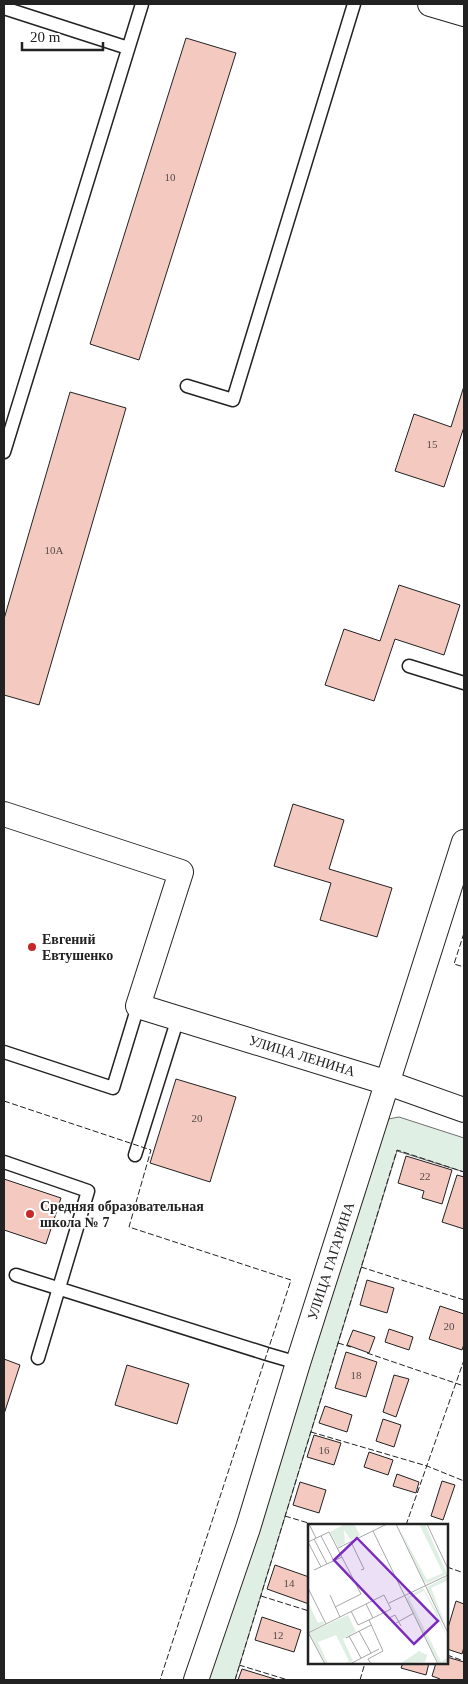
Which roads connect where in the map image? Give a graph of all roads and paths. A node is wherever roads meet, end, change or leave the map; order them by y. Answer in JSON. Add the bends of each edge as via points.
{"nodes":[{"id":1,"x":142,"y":4,"type":"edge"},
{"id":2,"x":354,"y":4,"type":"edge"},
{"id":3,"x":430,"y":4,"type":"edge"},
{"id":4,"x":4,"y":8,"type":"edge"},
{"id":5,"x":464,"y":14,"type":"edge"},
{"id":6,"x":128,"y":48,"type":"junction"},
{"id":7,"x":186,"y":386,"type":"dead end"},
{"id":8,"x":4,"y":452,"type":"edge"},
{"id":9,"x":408,"y":666,"type":"dead end"},
{"id":10,"x":464,"y":683,"type":"edge"},
{"id":11,"x":4,"y":814,"type":"edge"},
{"id":12,"x":464,"y":842,"type":"edge"},
{"id":13,"x":138,"y":1006,"type":"junction"},
{"id":14,"x":178,"y":1018,"type":"junction"},
{"id":15,"x":4,"y":1052,"type":"edge"},
{"id":16,"x":388,"y":1083,"type":"junction"},
{"id":17,"x":464,"y":1110,"type":"edge"},
{"id":18,"x":135,"y":1155,"type":"dead end"},
{"id":19,"x":4,"y":1162,"type":"edge"},
{"id":20,"x":16,"y":1275,"type":"dead end"},
{"id":21,"x":58,"y":1288,"type":"junction"},
{"id":22,"x":38,"y":1358,"type":"dead end"},
{"id":23,"x":298,"y":1363,"type":"junction"},
{"id":24,"x":196,"y":1680,"type":"edge"}],
"edges":[{"from":1,"to":6,"type":"lane"},
{"from":2,"to":7,"type":"lane","via":[[234,400]]},
{"from":3,"to":5,"type":"street"},
{"from":4,"to":6,"type":"lane"},
{"from":6,"to":8,"type":"lane"},
{"from":9,"to":10,"type":"lane"},
{"from":11,"to":13,"type":"street","via":[[181,872]]},
{"from":12,"to":16,"type":"street","name":"УЛИЦА ГАГАРИНА"},
{"from":13,"to":14,"type":"street","name":"УЛИЦА ЛЕНИНА"},
{"from":13,"to":15,"type":"lane","via":[[113,1088]]},
{"from":14,"to":16,"type":"street","name":"УЛИЦА ЛЕНИНА"},
{"from":14,"to":18,"type":"lane"},
{"from":16,"to":17,"type":"street","name":"УЛИЦА ЛЕНИНА"},
{"from":16,"to":23,"type":"street","name":"УЛИЦА ГАГАРИНА"},
{"from":19,"to":21,"type":"lane","via":[[88,1190]]},
{"from":20,"to":21,"type":"lane"},
{"from":21,"to":22,"type":"lane"},
{"from":21,"to":23,"type":"lane"},
{"from":23,"to":24,"type":"street","name":"УЛИЦА ГАГАРИНА","via":[[248,1528]]}]}
